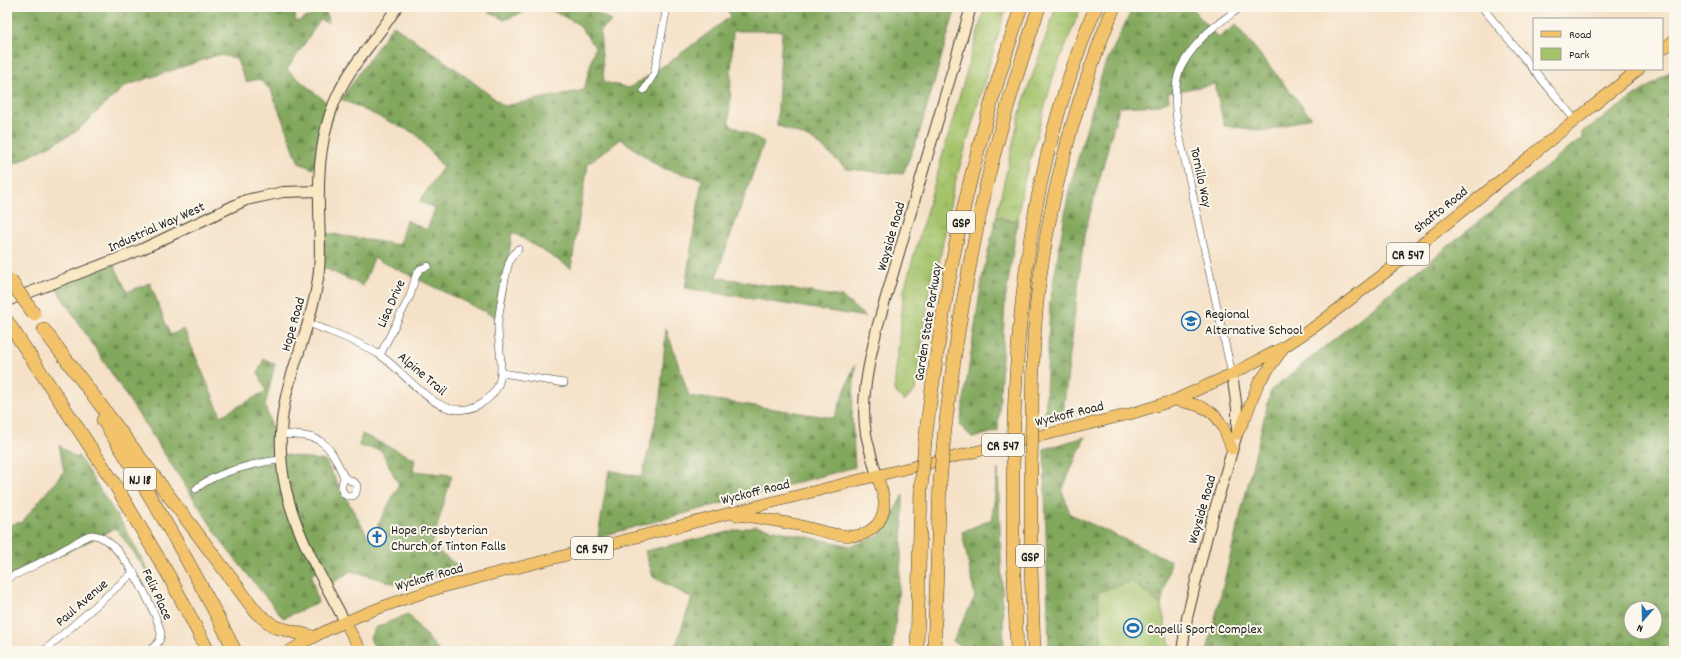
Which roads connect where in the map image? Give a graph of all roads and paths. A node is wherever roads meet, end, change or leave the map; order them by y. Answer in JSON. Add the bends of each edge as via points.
{"nodes":[{"id":1,"x":398,"y":7,"type":"edge"},
{"id":2,"x":667,"y":7,"type":"edge"},
{"id":3,"x":971,"y":7,"type":"edge"},
{"id":4,"x":1021,"y":7,"type":"edge"},
{"id":5,"x":1039,"y":7,"type":"edge"},
{"id":6,"x":1096,"y":7,"type":"edge"},
{"id":7,"x":1114,"y":7,"type":"edge"},
{"id":8,"x":1241,"y":7,"type":"edge"},
{"id":9,"x":1482,"y":7,"type":"edge"},
{"id":10,"x":1674,"y":40,"type":"edge"},
{"id":11,"x":1663,"y":49,"type":"edge"},
{"id":12,"x":1533,"y":68,"type":"edge"},
{"id":13,"x":1534,"y":70,"type":"edge"},
{"id":14,"x":1638,"y":70,"type":"edge"},
{"id":15,"x":644,"y":90,"type":"dead end"},
{"id":16,"x":1576,"y":120,"type":"junction"},
{"id":17,"x":319,"y":191,"type":"junction"},
{"id":18,"x":518,"y":249,"type":"dead end"},
{"id":19,"x":428,"y":266,"type":"dead end"},
{"id":20,"x":9,"y":277,"type":"edge"},
{"id":21,"x":7,"y":301,"type":"edge"},
{"id":22,"x":7,"y":322,"type":"edge"},
{"id":23,"x":309,"y":323,"type":"junction"},
{"id":24,"x":44,"y":330,"type":"junction"},
{"id":25,"x":1284,"y":347,"type":"junction"},
{"id":26,"x":380,"y":355,"type":"junction"},
{"id":27,"x":502,"y":373,"type":"junction"},
{"id":28,"x":1232,"y":374,"type":"junction"},
{"id":29,"x":564,"y":383,"type":"dead end"},
{"id":30,"x":1175,"y":400,"type":"junction"},
{"id":31,"x":281,"y":434,"type":"junction"},
{"id":32,"x":1237,"y":434,"type":"junction"},
{"id":33,"x":1232,"y":450,"type":"junction"},
{"id":34,"x":280,"y":460,"type":"junction"},
{"id":35,"x":923,"y":465,"type":"junction"},
{"id":36,"x":877,"y":476,"type":"junction"},
{"id":37,"x":344,"y":477,"type":"dead end"},
{"id":38,"x":196,"y":489,"type":"dead end"},
{"id":39,"x":729,"y":514,"type":"junction"},
{"id":40,"x":134,"y":572,"type":"junction"},
{"id":41,"x":7,"y":578,"type":"edge"},
{"id":42,"x":345,"y":622,"type":"junction"},
{"id":43,"x":313,"y":637,"type":"junction"},
{"id":44,"x":44,"y":651,"type":"edge"},
{"id":45,"x":149,"y":651,"type":"edge"},
{"id":46,"x":208,"y":651,"type":"edge"},
{"id":47,"x":235,"y":651,"type":"edge"},
{"id":48,"x":289,"y":651,"type":"edge"},
{"id":49,"x":361,"y":651,"type":"edge"},
{"id":50,"x":917,"y":651,"type":"edge"},
{"id":51,"x":934,"y":651,"type":"edge"},
{"id":52,"x":1017,"y":651,"type":"edge"},
{"id":53,"x":1034,"y":651,"type":"edge"},
{"id":54,"x":1182,"y":651,"type":"edge"}],
"edges":[{"from":1,"to":17,"type":"street","name":"Hope Road","via":[[338,94],[327,124]]},
{"from":2,"to":15,"type":"street","via":[[654,74]]},
{"from":3,"to":36,"type":"street","name":"Wayside Road","via":[[868,369],[864,399],[865,420]]},
{"from":4,"to":35,"type":"highway","name":"Garden State Parkway","number":"GSP","bridge":true,"via":[[988,110],[959,228],[939,340]]},
{"from":5,"to":51,"type":"highway","number":"GSP","bridge":true,"via":[[1007,107],[979,217],[956,345],[940,483]]},
{"from":6,"to":52,"type":"highway","number":"GSP","bridge":true,"via":[[1064,94],[1034,212],[1026,262],[1019,323],[1014,420],[1013,552]]},
{"from":7,"to":53,"type":"highway","number":"GSP","bridge":true,"via":[[1080,100],[1059,175],[1041,271],[1036,320],[1031,460]]},
{"from":8,"to":28,"type":"street","name":"Tornillo Way","via":[[1213,27],[1189,54],[1178,74],[1176,103],[1178,131]]},
{"from":9,"to":12,"type":"street"},
{"from":10,"to":11,"type":"main road"},
{"from":13,"to":16,"type":"street"},
{"from":14,"to":16,"type":"main road","name":"Shafto Road","number":"CR 547"},
{"from":16,"to":25,"type":"main road","name":"Shafto Road","number":"CR 547","via":[[1346,304]]},
{"from":17,"to":21,"type":"street","name":"Industrial Way West","via":[[283,192],[246,200],[140,250]]},
{"from":17,"to":23,"type":"street","name":"Hope Road","via":[[319,268]]},
{"from":18,"to":27,"type":"street","name":"Alpine Trail","via":[[509,263],[499,318]]},
{"from":19,"to":26,"type":"street","name":"Lisa Drive","via":[[416,274],[410,296]]},
{"from":20,"to":24,"type":"highway","number":"NJ 18","bridge":true},
{"from":22,"to":46,"type":"highway","number":"NJ 18","via":[[114,483],[169,576]]},
{"from":23,"to":26,"type":"street","name":"Alpine Trail","via":[[357,342]]},
{"from":23,"to":31,"type":"street","name":"Hope Road","via":[[288,390]]},
{"from":24,"to":43,"type":"highway","via":[[257,613],[275,627]]},
{"from":24,"to":47,"type":"highway","number":"NJ 18","via":[[145,486],[199,579]]},
{"from":25,"to":28,"type":"main road","name":"Shafto Road","number":"CR 547"},
{"from":25,"to":32,"type":"main road","via":[[1258,384]]},
{"from":26,"to":27,"type":"street","name":"Alpine Trail","via":[[428,398],[450,409],[470,409],[486,401],[495,391]]},
{"from":27,"to":29,"type":"street"},
{"from":28,"to":30,"type":"main road","name":"Wyckoff Road","number":"CR 547"},
{"from":28,"to":32,"type":"street","name":"Wayside Road","via":[[1237,409]]},
{"from":30,"to":33,"type":"main road","via":[[1194,404],[1211,412],[1221,422]]},
{"from":30,"to":35,"type":"main road","name":"Wyckoff Road","number":"CR 547","via":[[1130,414]]},
{"from":31,"to":34,"type":"street","name":"Hope Road"},
{"from":31,"to":37,"type":"street","via":[[309,436],[322,442]]},
{"from":32,"to":33,"type":"street","name":"Wayside Road"},
{"from":33,"to":54,"type":"street","name":"Wayside Road","via":[[1207,536],[1187,618]]},
{"from":34,"to":38,"type":"street","via":[[266,461],[236,470],[207,481]]},
{"from":34,"to":42,"type":"street","name":"Hope Road","via":[[297,528]]},
{"from":35,"to":36,"type":"main road","name":"Wyckoff Road","number":"CR 547"},
{"from":35,"to":50,"type":"highway","name":"Garden State Parkway","number":"GSP","bridge":true},
{"from":36,"to":39,"type":"main road","name":"Wyckoff Road","number":"CR 547"},
{"from":36,"to":39,"type":"main road","via":[[884,499],[883,512],[874,528],[861,535],[848,536],[775,520]]},
{"from":39,"to":42,"type":"main road","name":"Wyckoff Road","number":"CR 547","via":[[446,586],[372,610]]},
{"from":40,"to":41,"type":"street","name":"Felix Place","via":[[107,541],[90,535]]},
{"from":40,"to":44,"type":"street","name":"Paul Avenue"},
{"from":40,"to":45,"type":"street","name":"Felix Place","via":[[142,584],[161,637]]},
{"from":42,"to":43,"type":"main road","name":"Wyckoff Road","number":"CR 547"},
{"from":42,"to":49,"type":"main road","name":"Hope Road"},
{"from":43,"to":48,"type":"main road","name":"Wyckoff Road","number":"CR 547"}]}
